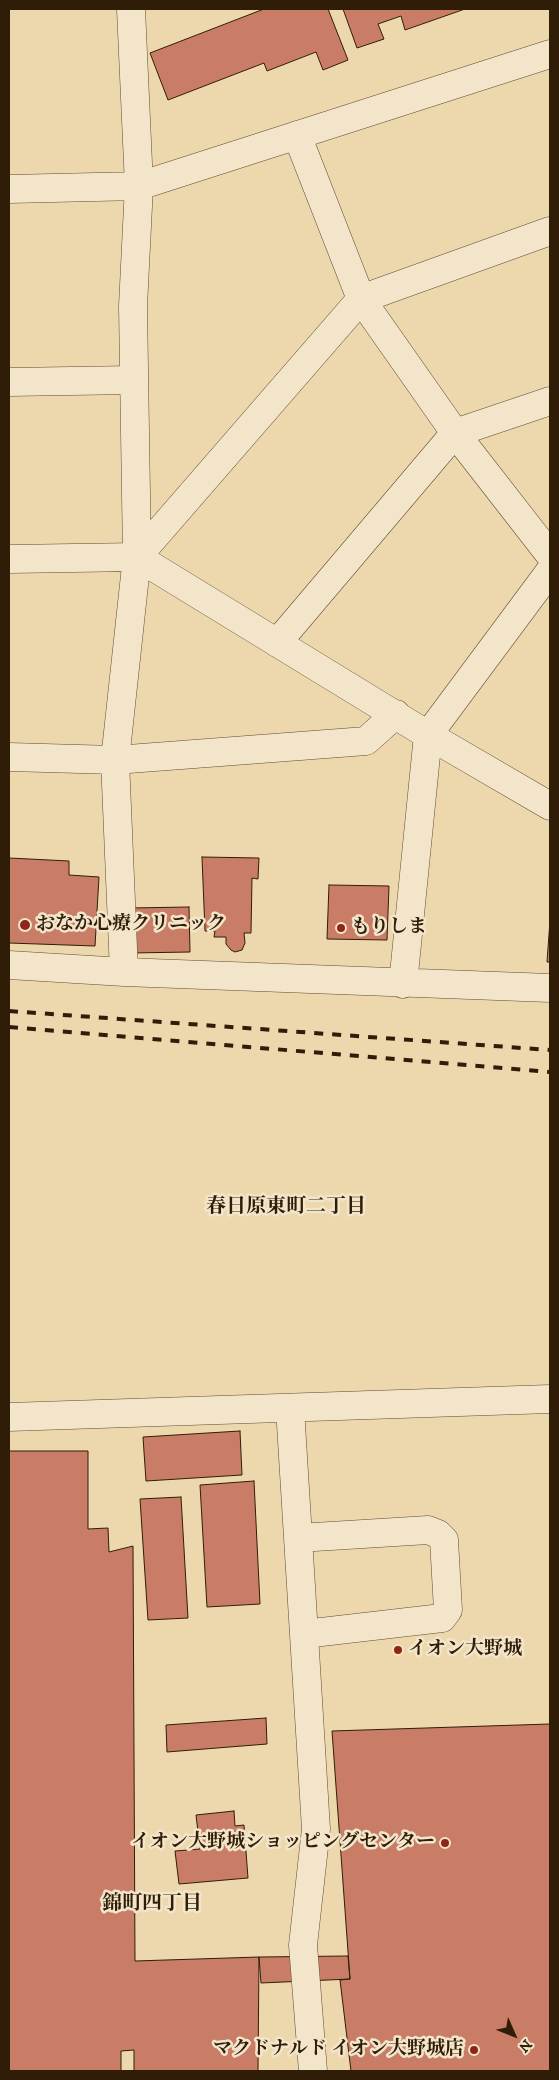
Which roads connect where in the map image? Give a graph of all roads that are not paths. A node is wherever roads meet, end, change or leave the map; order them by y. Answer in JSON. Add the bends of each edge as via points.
{"nodes":[{"id":1,"x":131,"y":9,"type":"edge"},
{"id":2,"x":550,"y":54,"type":"edge"},
{"id":3,"x":297,"y":136,"type":"junction"},
{"id":4,"x":139,"y":186,"type":"junction"},
{"id":5,"x":9,"y":189,"type":"edge"},
{"id":6,"x":550,"y":231,"type":"edge"},
{"id":7,"x":361,"y":299,"type":"junction"},
{"id":8,"x":134,"y":380,"type":"junction"},
{"id":9,"x":9,"y":382,"type":"edge"},
{"id":10,"x":550,"y":401,"type":"edge"},
{"id":11,"x":455,"y":433,"type":"junction"},
{"id":12,"x":550,"y":555,"type":"edge"},
{"id":13,"x":138,"y":557,"type":"junction"},
{"id":14,"x":9,"y":559,"type":"edge"},
{"id":15,"x":550,"y":571,"type":"edge"},
{"id":16,"x":277,"y":643,"type":"junction"},
{"id":17,"x":396,"y":714,"type":"junction"},
{"id":18,"x":428,"y":735,"type":"junction"},
{"id":19,"x":9,"y":758,"type":"edge"},
{"id":20,"x":115,"y":760,"type":"junction"},
{"id":21,"x":550,"y":806,"type":"edge"},
{"id":22,"x":9,"y":965,"type":"edge"},
{"id":23,"x":124,"y":972,"type":"junction"},
{"id":24,"x":403,"y":984,"type":"junction"},
{"id":25,"x":550,"y":988,"type":"edge"},
{"id":26,"x":550,"y":1399,"type":"edge"},
{"id":27,"x":290,"y":1408,"type":"junction"},
{"id":28,"x":9,"y":1417,"type":"edge"},
{"id":29,"x":298,"y":1538,"type":"junction"},
{"id":30,"x":304,"y":1634,"type":"junction"},
{"id":31,"x":313,"y":2071,"type":"edge"}],
"edges":[{"from":1,"to":4,"type":"street"},
{"from":2,"to":3,"type":"street"},
{"from":3,"to":4,"type":"street"},
{"from":3,"to":7,"type":"street"},
{"from":4,"to":5,"type":"street"},
{"from":4,"to":8,"type":"street","via":[[132,306]]},
{"from":6,"to":7,"type":"street"},
{"from":7,"to":11,"type":"street"},
{"from":7,"to":13,"type":"street"},
{"from":8,"to":9,"type":"street"},
{"from":8,"to":13,"type":"street"},
{"from":10,"to":11,"type":"street"},
{"from":11,"to":12,"type":"street"},
{"from":11,"to":16,"type":"street"},
{"from":13,"to":14,"type":"street"},
{"from":13,"to":16,"type":"street"},
{"from":13,"to":20,"type":"street"},
{"from":15,"to":18,"type":"street"},
{"from":16,"to":17,"type":"street"},
{"from":17,"to":18,"type":"street"},
{"from":17,"to":20,"type":"street","via":[[366,741]]},
{"from":18,"to":21,"type":"street"},
{"from":18,"to":24,"type":"street"},
{"from":19,"to":20,"type":"street"},
{"from":20,"to":23,"type":"street"},
{"from":22,"to":23,"type":"street"},
{"from":23,"to":24,"type":"street"},
{"from":24,"to":25,"type":"street"},
{"from":26,"to":27,"type":"street"},
{"from":27,"to":28,"type":"street"},
{"from":27,"to":29,"type":"street"},
{"from":29,"to":30,"type":"street"},
{"from":29,"to":30,"type":"street","via":[[428,1530],[444,1540],[448,1610],[442,1618]]},
{"from":30,"to":31,"type":"street","via":[[316,1829],[303,1945]]}]}
